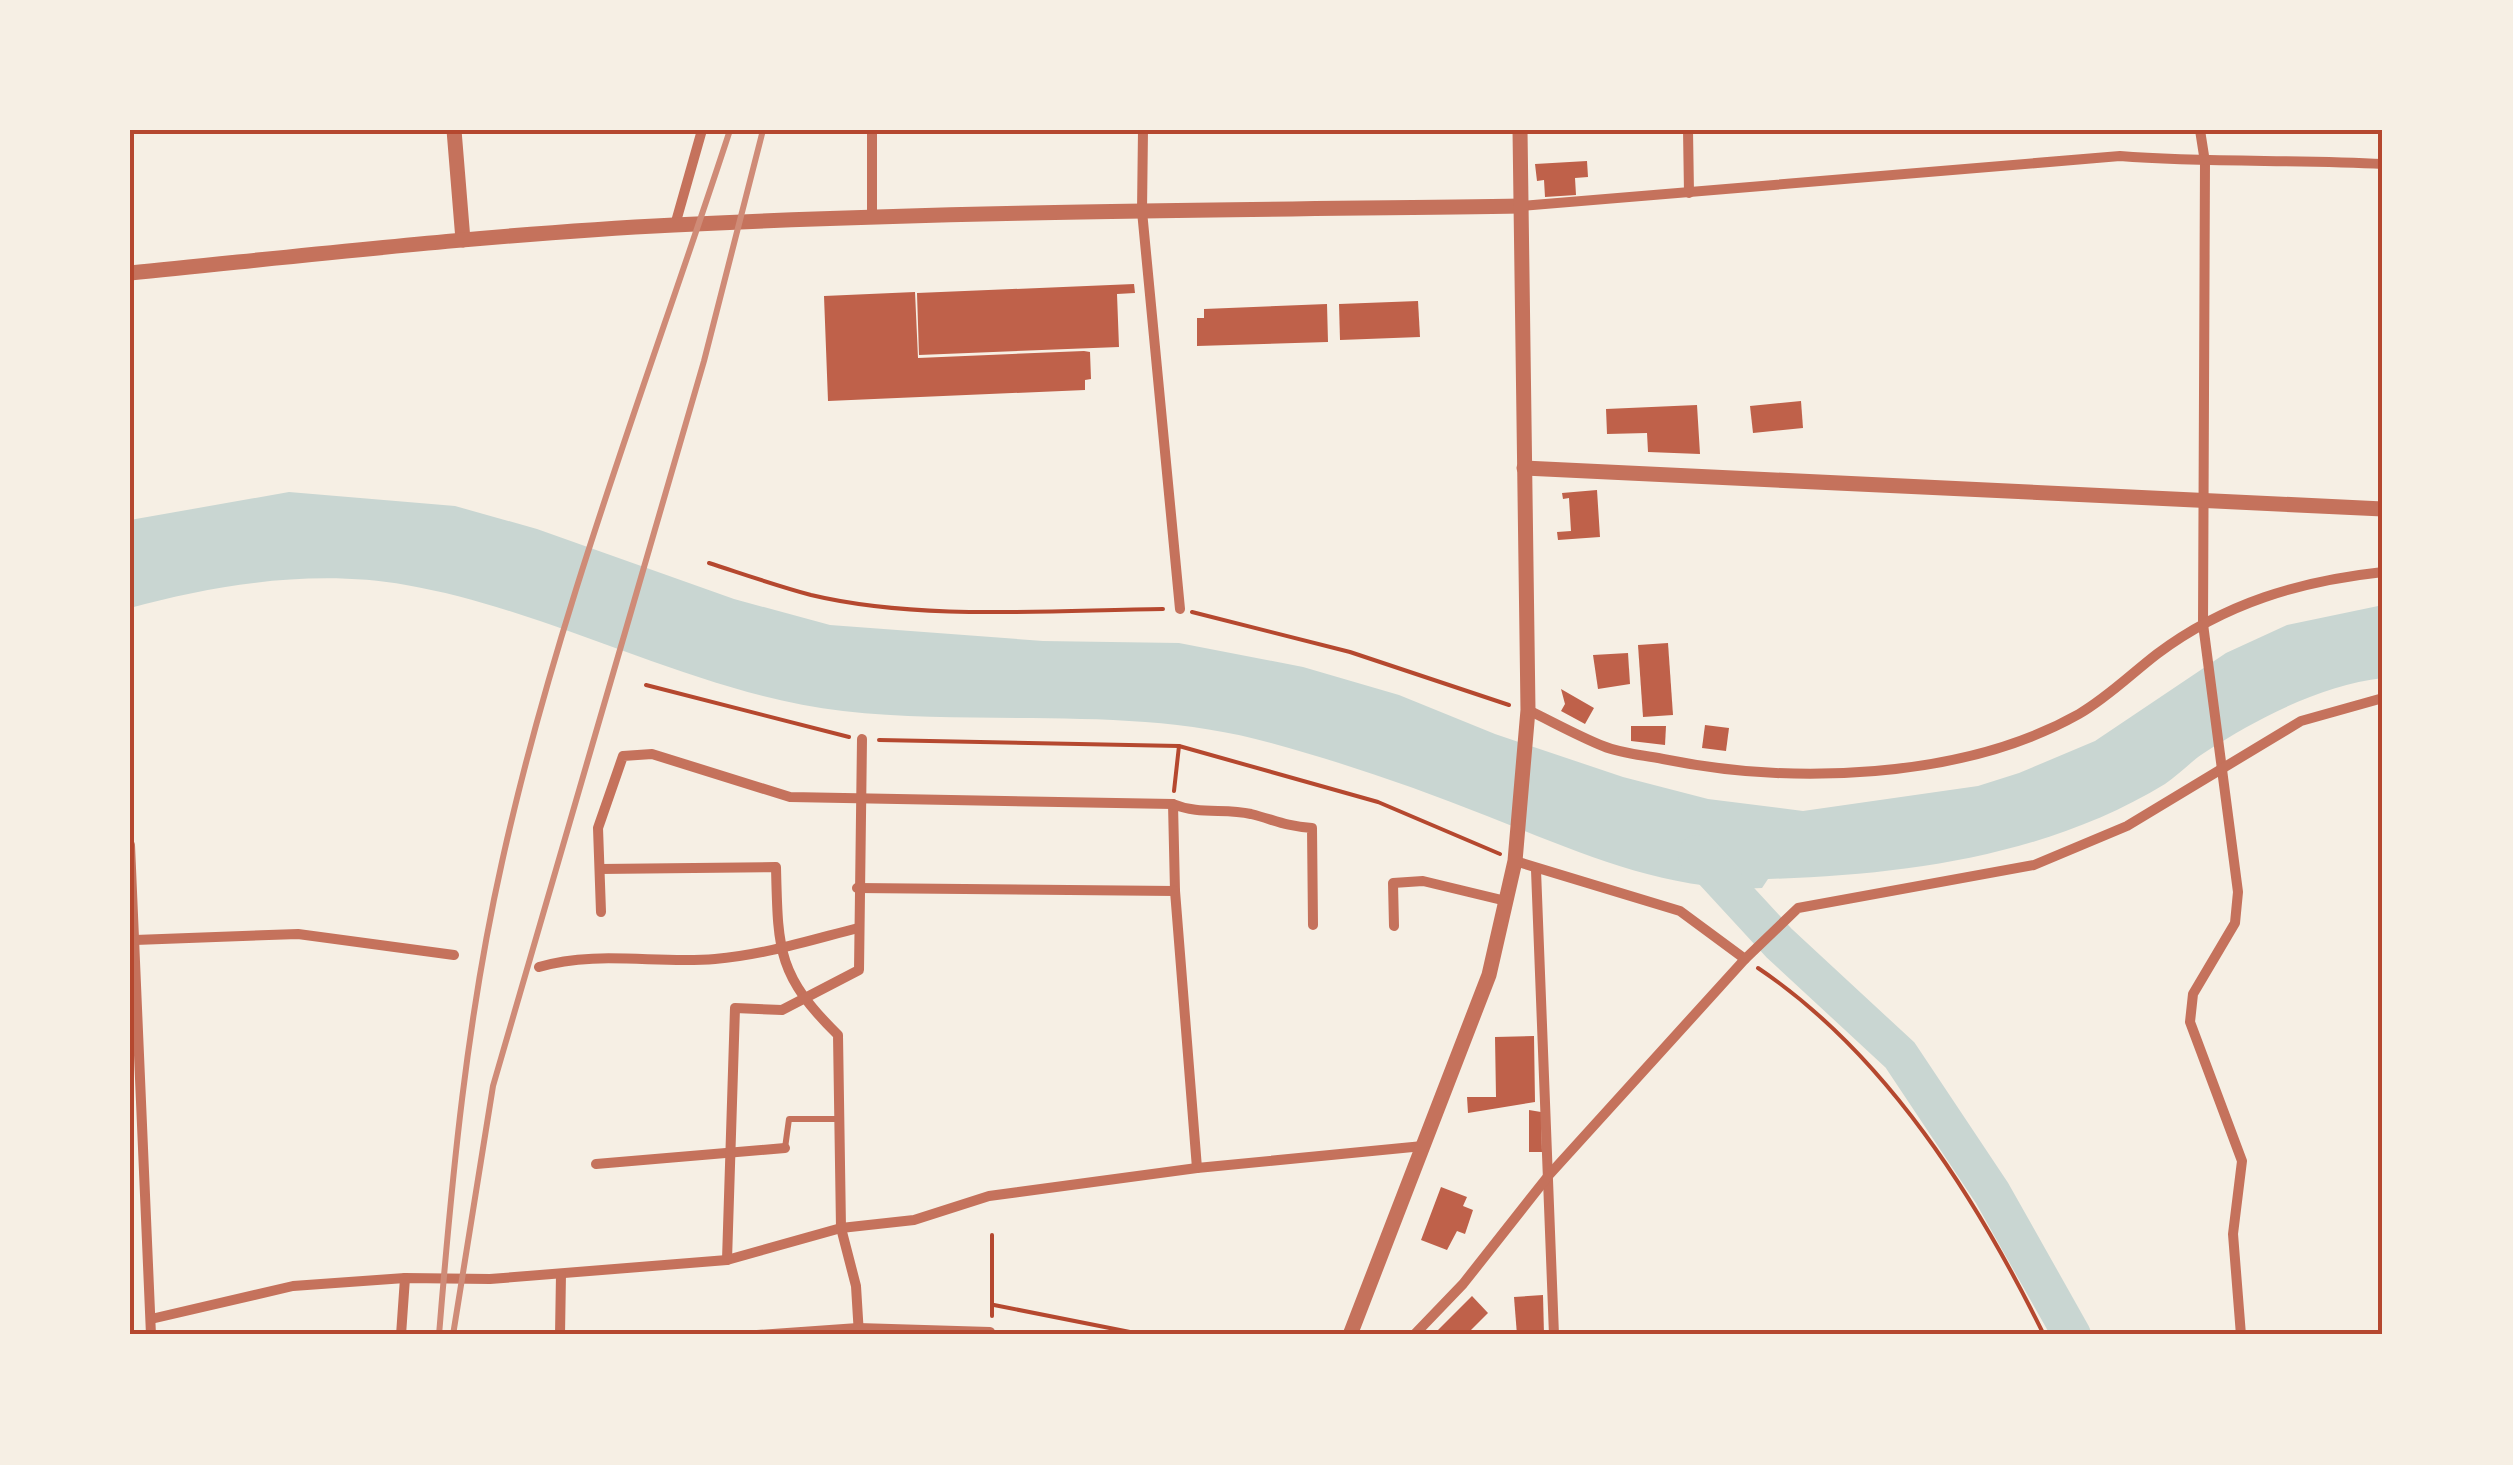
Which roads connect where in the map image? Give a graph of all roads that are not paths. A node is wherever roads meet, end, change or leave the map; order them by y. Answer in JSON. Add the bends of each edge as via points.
{"nodes":[{"id":1,"x":454,"y":130,"type":"edge"},
{"id":2,"x":702,"y":130,"type":"edge"},
{"id":3,"x":872,"y":130,"type":"edge"},
{"id":4,"x":1143,"y":130,"type":"edge"},
{"id":5,"x":1520,"y":130,"type":"edge"},
{"id":6,"x":1688,"y":130,"type":"edge"},
{"id":7,"x":2200,"y":130,"type":"edge"},
{"id":8,"x":2206,"y":162,"type":"junction"},
{"id":9,"x":2383,"y":164,"type":"edge"},
{"id":10,"x":1689,"y":193,"type":"junction"},
{"id":11,"x":1522,"y":206,"type":"junction"},
{"id":12,"x":1142,"y":211,"type":"junction"},
{"id":13,"x":872,"y":216,"type":"junction"},
{"id":14,"x":675,"y":225,"type":"junction"},
{"id":15,"x":462,"y":240,"type":"junction"},
{"id":16,"x":130,"y":274,"type":"edge"},
{"id":17,"x":1524,"y":468,"type":"junction"},
{"id":18,"x":2202,"y":502,"type":"junction"},
{"id":19,"x":2383,"y":509,"type":"edge"},
{"id":20,"x":2383,"y":572,"type":"edge"},
{"id":21,"x":1180,"y":609,"type":"road end"},
{"id":22,"x":2203,"y":624,"type":"junction"},
{"id":23,"x":2383,"y":698,"type":"edge"},
{"id":24,"x":1528,"y":710,"type":"junction"},
{"id":25,"x":862,"y":740,"type":"road end"},
{"id":26,"x":2220,"y":773,"type":"junction"},
{"id":27,"x":862,"y":796,"type":"junction"},
{"id":28,"x":1173,"y":804,"type":"junction"},
{"id":29,"x":130,"y":844,"type":"edge"},
{"id":30,"x":1515,"y":861,"type":"junction"},
{"id":31,"x":600,"y":870,"type":"junction"},
{"id":32,"x":1536,"y":870,"type":"junction"},
{"id":33,"x":856,"y":888,"type":"junction"},
{"id":34,"x":1175,"y":891,"type":"junction"},
{"id":35,"x":1506,"y":901,"type":"junction"},
{"id":36,"x":601,"y":912,"type":"dead end"},
{"id":37,"x":1314,"y":925,"type":"dead end"},
{"id":38,"x":1394,"y":926,"type":"dead end"},
{"id":39,"x":858,"y":928,"type":"junction"},
{"id":40,"x":135,"y":940,"type":"junction"},
{"id":41,"x":778,"y":949,"type":"junction"},
{"id":42,"x":454,"y":955,"type":"dead end"},
{"id":43,"x":1744,"y":959,"type":"junction"},
{"id":44,"x":539,"y":967,"type":"dead end"},
{"id":45,"x":803,"y":1000,"type":"junction"},
{"id":46,"x":839,"y":1118,"type":"junction"},
{"id":47,"x":1424,"y":1146,"type":"junction"},
{"id":48,"x":785,"y":1148,"type":"joint"},
{"id":49,"x":727,"y":1152,"type":"junction"},
{"id":50,"x":144,"y":1161,"type":"junction"},
{"id":51,"x":596,"y":1164,"type":"dead end"},
{"id":52,"x":130,"y":1166,"type":"edge"},
{"id":53,"x":1197,"y":1168,"type":"junction"},
{"id":54,"x":1550,"y":1174,"type":"junction"},
{"id":55,"x":840,"y":1228,"type":"junction"},
{"id":56,"x":728,"y":1260,"type":"junction"},
{"id":57,"x":560,"y":1274,"type":"junction"},
{"id":58,"x":405,"y":1278,"type":"junction"},
{"id":59,"x":150,"y":1318,"type":"junction"},
{"id":60,"x":858,"y":1332,"type":"edge"},
{"id":61,"x":990,"y":1332,"type":"road end"},
{"id":62,"x":151,"y":1335,"type":"edge"},
{"id":63,"x":401,"y":1335,"type":"edge"},
{"id":64,"x":560,"y":1335,"type":"edge"},
{"id":65,"x":757,"y":1335,"type":"edge"},
{"id":66,"x":1350,"y":1335,"type":"edge"},
{"id":67,"x":1414,"y":1335,"type":"edge"},
{"id":68,"x":1554,"y":1335,"type":"edge"},
{"id":69,"x":2241,"y":1335,"type":"edge"}],
"edges":[{"from":1,"to":15,"type":"street"},
{"from":2,"to":14,"type":"street"},
{"from":3,"to":13,"type":"street"},
{"from":4,"to":12,"type":"street"},
{"from":5,"to":11,"type":"street"},
{"from":6,"to":10,"type":"street"},
{"from":7,"to":8,"type":"street"},
{"from":8,"to":9,"type":"street"},
{"from":8,"to":10,"type":"street","via":[[2120,156]]},
{"from":8,"to":18,"type":"street"},
{"from":10,"to":11,"type":"street"},
{"from":11,"to":12,"type":"street"},
{"from":11,"to":17,"type":"street"},
{"from":12,"to":13,"type":"street"},
{"from":12,"to":21,"type":"street"},
{"from":13,"to":14,"type":"street"},
{"from":14,"to":15,"type":"street"},
{"from":15,"to":16,"type":"street"},
{"from":17,"to":18,"type":"street"},
{"from":17,"to":24,"type":"street"},
{"from":18,"to":19,"type":"street"},
{"from":18,"to":22,"type":"street"},
{"from":20,"to":22,"type":"street","via":[[2318,579]]},
{"from":22,"to":24,"type":"street","via":[[2112,693],[2021,740],[1873,770],[1717,771],[1606,748]]},
{"from":22,"to":26,"type":"street"},
{"from":23,"to":26,"type":"street","via":[[2301,721]]},
{"from":24,"to":30,"type":"street"},
{"from":25,"to":27,"type":"street"},
{"from":26,"to":43,"type":"street","via":[[2127,826],[2034,865],[1798,908]]},
{"from":26,"to":69,"type":"street","via":[[2238,892],[2235,923],[2193,994],[2190,1022],[2242,1161],[2232,1234]]},
{"from":27,"to":28,"type":"street"},
{"from":27,"to":31,"type":"street","via":[[790,797],[652,754],[624,756],[598,828]]},
{"from":27,"to":33,"type":"street"},
{"from":28,"to":34,"type":"street"},
{"from":28,"to":37,"type":"street","via":[[1312,828]]},
{"from":29,"to":40,"type":"street"},
{"from":30,"to":32,"type":"street"},
{"from":30,"to":35,"type":"street"},
{"from":31,"to":36,"type":"street"},
{"from":31,"to":41,"type":"street","via":[[776,868]]},
{"from":32,"to":43,"type":"street","via":[[1680,911]]},
{"from":32,"to":54,"type":"street"},
{"from":33,"to":34,"type":"street"},
{"from":33,"to":39,"type":"street"},
{"from":34,"to":53,"type":"street"},
{"from":35,"to":38,"type":"street","via":[[1423,881],[1393,883]]},
{"from":35,"to":47,"type":"street","via":[[1489,975]]},
{"from":39,"to":41,"type":"street"},
{"from":39,"to":45,"type":"street","via":[[859,970]]},
{"from":40,"to":42,"type":"street","via":[[298,934]]},
{"from":40,"to":50,"type":"street"},
{"from":41,"to":44,"type":"street","via":[[715,959],[564,960]]},
{"from":41,"to":45,"type":"street"},
{"from":43,"to":54,"type":"street"},
{"from":45,"to":46,"type":"street","via":[[838,1035]]},
{"from":45,"to":49,"type":"street","via":[[782,1010],[735,1008]]},
{"from":46,"to":48,"type":"lane","via":[[789,1118]]},
{"from":46,"to":55,"type":"street"},
{"from":47,"to":53,"type":"street"},
{"from":47,"to":66,"type":"street"},
{"from":48,"to":49,"type":"street"},
{"from":49,"to":51,"type":"street"},
{"from":49,"to":56,"type":"street"},
{"from":50,"to":52,"type":"street"},
{"from":50,"to":59,"type":"street"},
{"from":53,"to":55,"type":"street","via":[[989,1196],[914,1220]]},
{"from":54,"to":67,"type":"street"},
{"from":54,"to":68,"type":"street"},
{"from":55,"to":56,"type":"street"},
{"from":55,"to":60,"type":"street","via":[[856,1286]]},
{"from":56,"to":57,"type":"street"},
{"from":57,"to":58,"type":"street"},
{"from":57,"to":64,"type":"street"},
{"from":58,"to":59,"type":"street","via":[[293,1286]]},
{"from":58,"to":63,"type":"street"},
{"from":59,"to":62,"type":"street"},
{"from":60,"to":61,"type":"street"},
{"from":60,"to":65,"type":"street"}]}
